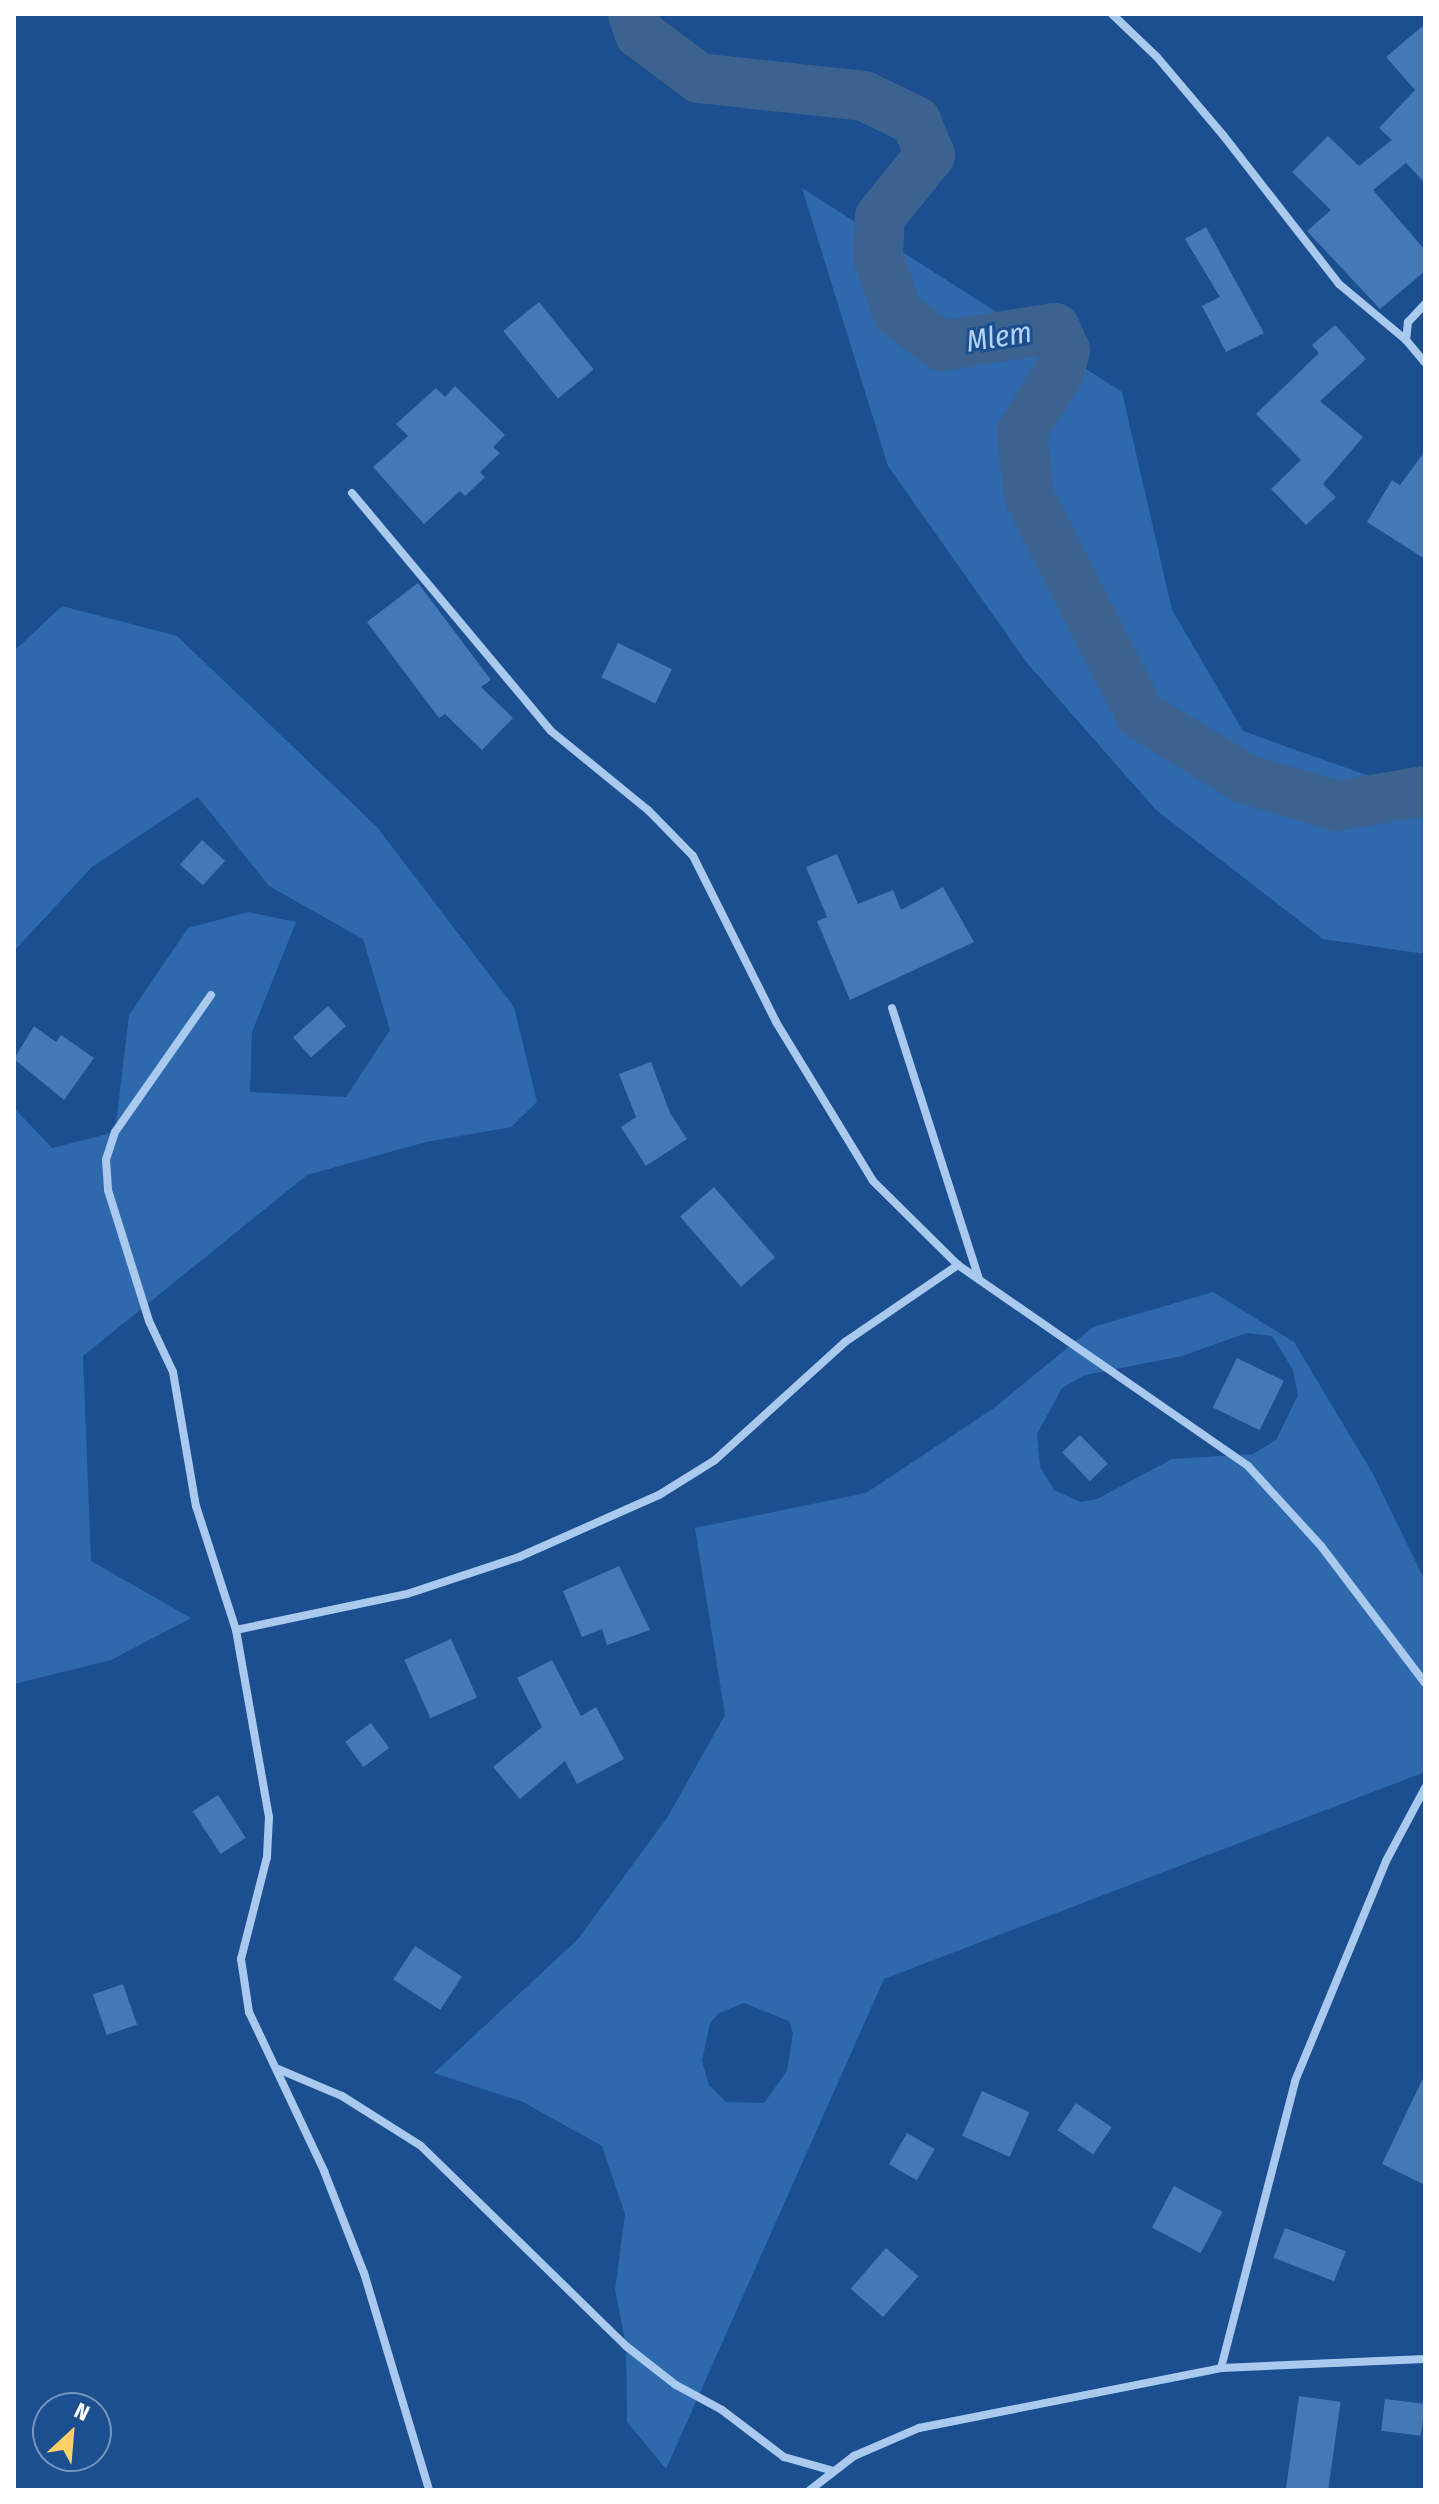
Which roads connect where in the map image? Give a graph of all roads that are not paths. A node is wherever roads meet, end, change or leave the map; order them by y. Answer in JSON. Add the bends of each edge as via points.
{"nodes":[{"id":1,"x":1112,"y":14,"type":"edge"},
{"id":2,"x":1425,"y":304,"type":"edge"},
{"id":3,"x":1406,"y":340,"type":"junction"},
{"id":4,"x":1425,"y":363,"type":"edge"},
{"id":5,"x":352,"y":493,"type":"dead end"},
{"id":6,"x":211,"y":995,"type":"dead end"},
{"id":7,"x":892,"y":1008,"type":"dead end"},
{"id":8,"x":958,"y":1265,"type":"junction"},
{"id":9,"x":979,"y":1280,"type":"junction"},
{"id":10,"x":236,"y":1630,"type":"junction"},
{"id":11,"x":1425,"y":1683,"type":"edge"},
{"id":12,"x":1425,"y":1788,"type":"edge"},
{"id":13,"x":278,"y":2069,"type":"junction"},
{"id":14,"x":1425,"y":2359,"type":"edge"},
{"id":15,"x":1221,"y":2368,"type":"junction"},
{"id":16,"x":833,"y":2471,"type":"junction"},
{"id":17,"x":429,"y":2490,"type":"edge"},
{"id":18,"x":810,"y":2490,"type":"edge"}],
"edges":[{"from":1,"to":3,"type":"street","via":[[1214,124],[1328,272]]},
{"from":2,"to":3,"type":"street","via":[[1408,322]]},
{"from":3,"to":4,"type":"street"},
{"from":5,"to":8,"type":"street","via":[[551,731],[648,810],[693,856],[776,1022],[873,1181]]},
{"from":6,"to":10,"type":"street","via":[[115,1132],[106,1160],[108,1190],[144,1306],[173,1372],[196,1506]]},
{"from":7,"to":9,"type":"street"},
{"from":8,"to":9,"type":"street"},
{"from":8,"to":10,"type":"street","via":[[845,1342],[715,1460],[659,1495],[519,1557],[407,1594]]},
{"from":9,"to":11,"type":"street","via":[[1248,1466],[1321,1546]]},
{"from":10,"to":13,"type":"street","via":[[269,1827],[267,1857],[241,1959],[242,1982],[249,2012]]},
{"from":12,"to":15,"type":"street","via":[[1386,1861],[1295,2081]]},
{"from":13,"to":16,"type":"street","via":[[342,2096],[421,2146],[626,2346],[676,2385],[722,2410],[784,2457]]},
{"from":13,"to":17,"type":"street","via":[[364,2273]]},
{"from":14,"to":15,"type":"street"},
{"from":15,"to":16,"type":"street","via":[[919,2428],[884,2441]]},
{"from":16,"to":18,"type":"street"}]}
